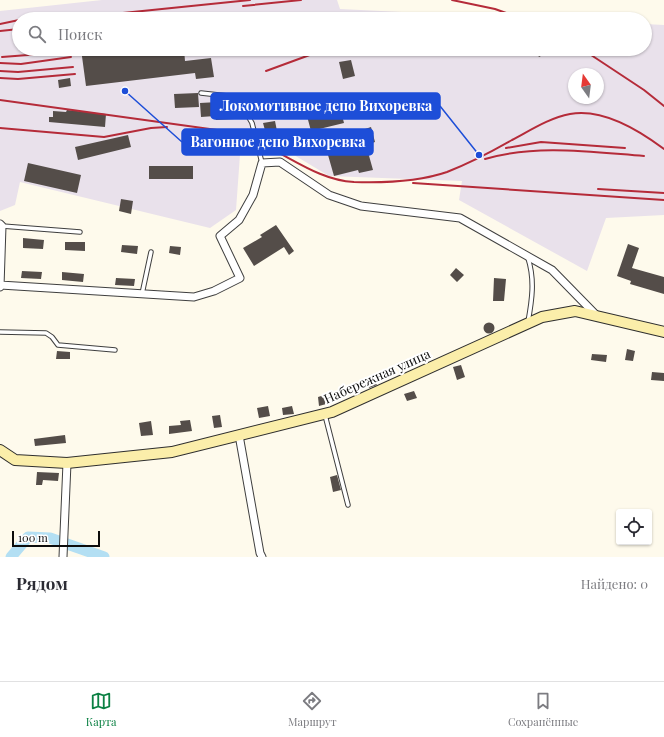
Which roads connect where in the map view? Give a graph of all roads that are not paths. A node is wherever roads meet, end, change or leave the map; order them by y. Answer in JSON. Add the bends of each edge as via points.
{"nodes":[{"id":1,"x":200,"y":93,"type":"dead end"},
{"id":2,"x":262,"y":163,"type":"junction"},
{"id":3,"x":1,"y":225,"type":"edge"},
{"id":4,"x":80,"y":232,"type":"dead end"},
{"id":5,"x":151,"y":252,"type":"dead end"},
{"id":6,"x":527,"y":257,"type":"junction"},
{"id":7,"x":0,"y":286,"type":"edge"},
{"id":8,"x":142,"y":294,"type":"junction"},
{"id":9,"x":598,"y":317,"type":"junction"},
{"id":10,"x":527,"y":323,"type":"junction"},
{"id":11,"x":0,"y":332,"type":"edge"},
{"id":12,"x":664,"y":332,"type":"edge"},
{"id":13,"x":115,"y":350,"type":"dead end"},
{"id":14,"x":325,"y":414,"type":"junction"},
{"id":15,"x":239,"y":435,"type":"junction"},
{"id":16,"x":0,"y":450,"type":"edge"},
{"id":17,"x":67,"y":463,"type":"junction"},
{"id":18,"x":348,"y":505,"type":"dead end"},
{"id":19,"x":63,"y":557,"type":"edge"},
{"id":20,"x":262,"y":557,"type":"edge"}],
"edges":[{"from":1,"to":2,"type":"lane","via":[[237,97],[252,123]]},
{"from":2,"to":6,"type":"street","via":[[280,162],[329,195],[362,206],[460,218]]},
{"from":2,"to":8,"type":"street","via":[[252,196],[239,220],[220,236],[240,278],[214,291],[194,297]]},
{"from":3,"to":4,"type":"lane"},
{"from":3,"to":7,"type":"street"},
{"from":5,"to":8,"type":"lane"},
{"from":6,"to":9,"type":"street","via":[[552,270]]},
{"from":6,"to":10,"type":"lane","via":[[532,271],[533,295]]},
{"from":7,"to":8,"type":"street"},
{"from":9,"to":10,"type":"street","name":"Набережная улица","via":[[575,311],[542,317]]},
{"from":9,"to":12,"type":"street","name":"Набережная улица"},
{"from":10,"to":14,"type":"street","name":"Набережная улица"},
{"from":11,"to":13,"type":"lane","via":[[46,333],[58,345]]},
{"from":14,"to":15,"type":"street","name":"Набережная улица"},
{"from":14,"to":18,"type":"lane"},
{"from":15,"to":17,"type":"street","name":"Набережная улица","via":[[172,452]]},
{"from":15,"to":20,"type":"street"},
{"from":16,"to":17,"type":"street","name":"Набережная улица","via":[[15,460]]},
{"from":17,"to":19,"type":"street"}]}
